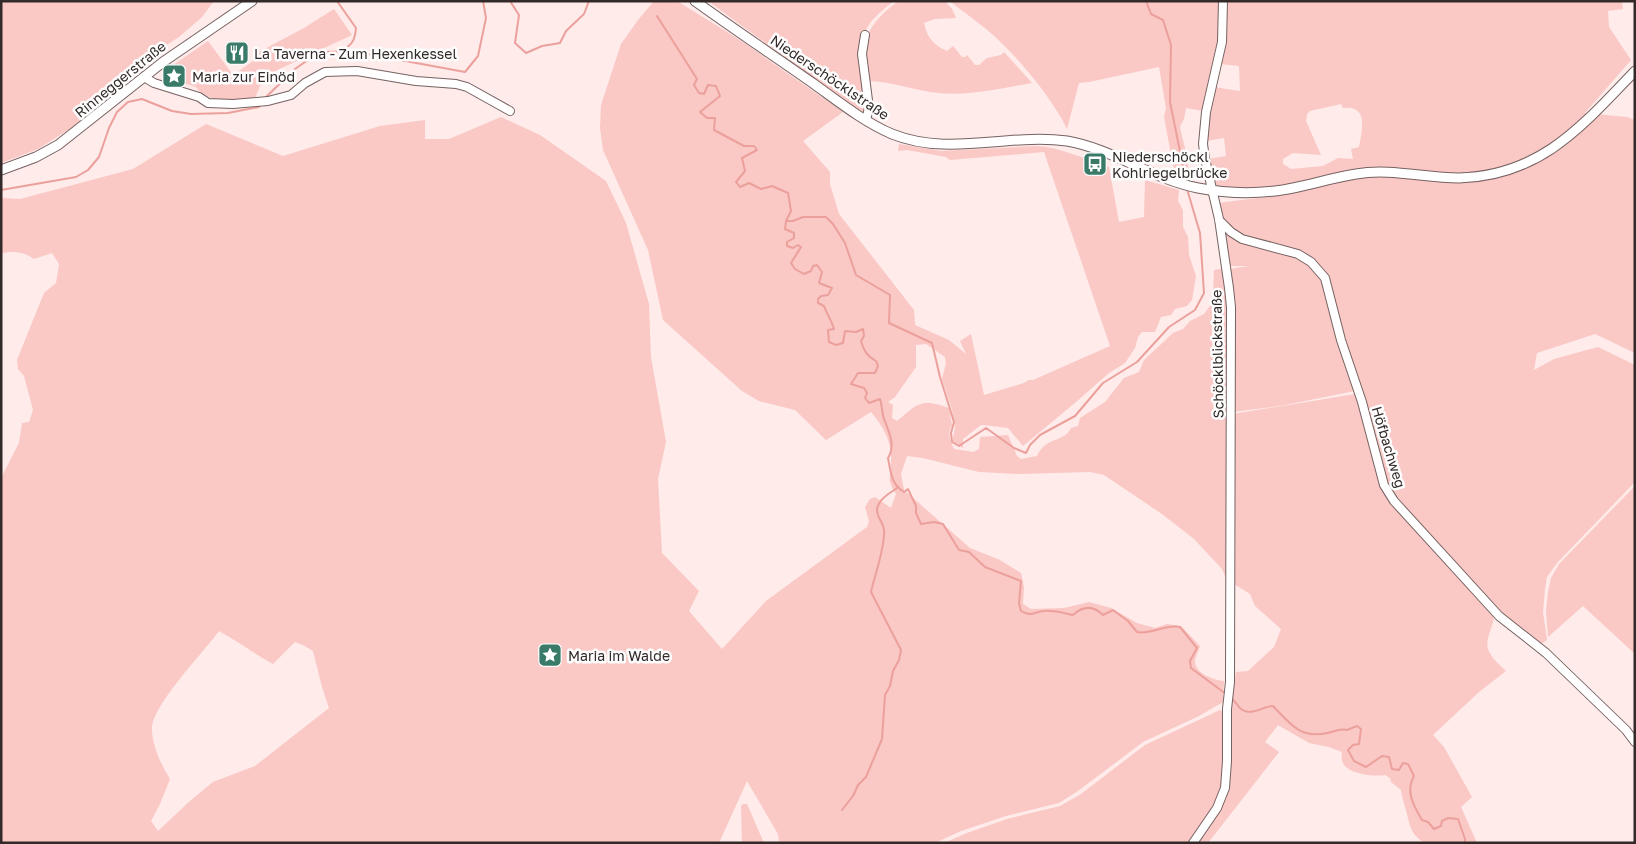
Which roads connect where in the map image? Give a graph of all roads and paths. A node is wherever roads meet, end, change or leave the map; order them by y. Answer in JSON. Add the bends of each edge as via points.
{"nodes":[{"id":1,"x":252,"y":1,"type":"edge"},
{"id":2,"x":695,"y":1,"type":"edge"},
{"id":3,"x":1223,"y":1,"type":"edge"},
{"id":4,"x":865,"y":35,"type":"dead end"},
{"id":5,"x":1635,"y":71,"type":"edge"},
{"id":6,"x":144,"y":76,"type":"junction"},
{"id":7,"x":510,"y":111,"type":"dead end"},
{"id":8,"x":866,"y":120,"type":"junction"},
{"id":9,"x":1,"y":170,"type":"edge"},
{"id":10,"x":1213,"y":191,"type":"junction"},
{"id":11,"x":1219,"y":219,"type":"junction"},
{"id":12,"x":1635,"y":742,"type":"edge"},
{"id":13,"x":1193,"y":843,"type":"edge"}],
"edges":[{"from":1,"to":6,"type":"main road","name":"Rinneggerstraße"},
{"from":2,"to":8,"type":"main road","name":"Niederschöcklstraße"},
{"from":3,"to":10,"type":"street","name":"Schöcklblickstraße","via":[[1220,54],[1203,135]]},
{"from":4,"to":8,"type":"street","via":[[862,54],[869,108]]},
{"from":5,"to":10,"type":"main road","name":"Niederschöcklstraße","via":[[1568,138],[1534,159],[1496,174],[1459,178],[1358,173],[1276,191],[1246,194]]},
{"from":6,"to":7,"type":"street","via":[[154,83],[199,97],[208,103],[233,104],[291,95],[325,72],[358,71],[468,87]]},
{"from":6,"to":9,"type":"main road","name":"Rinneggerstraße","via":[[58,145]]},
{"from":8,"to":10,"type":"main road","name":"Niederschöcklstraße","via":[[898,136],[934,144],[1034,139],[1068,142],[1100,150],[1174,182]]},
{"from":10,"to":11,"type":"street","name":"Schöcklblickstraße"},
{"from":11,"to":12,"type":"street","name":"Höfbachweg","via":[[1242,239],[1298,254],[1317,267],[1325,278],[1384,485],[1394,501],[1499,616],[1546,653]]},
{"from":11,"to":13,"type":"street","name":"Schöcklblickstraße","via":[[1231,307],[1230,682],[1223,794],[1215,812]]}]}
